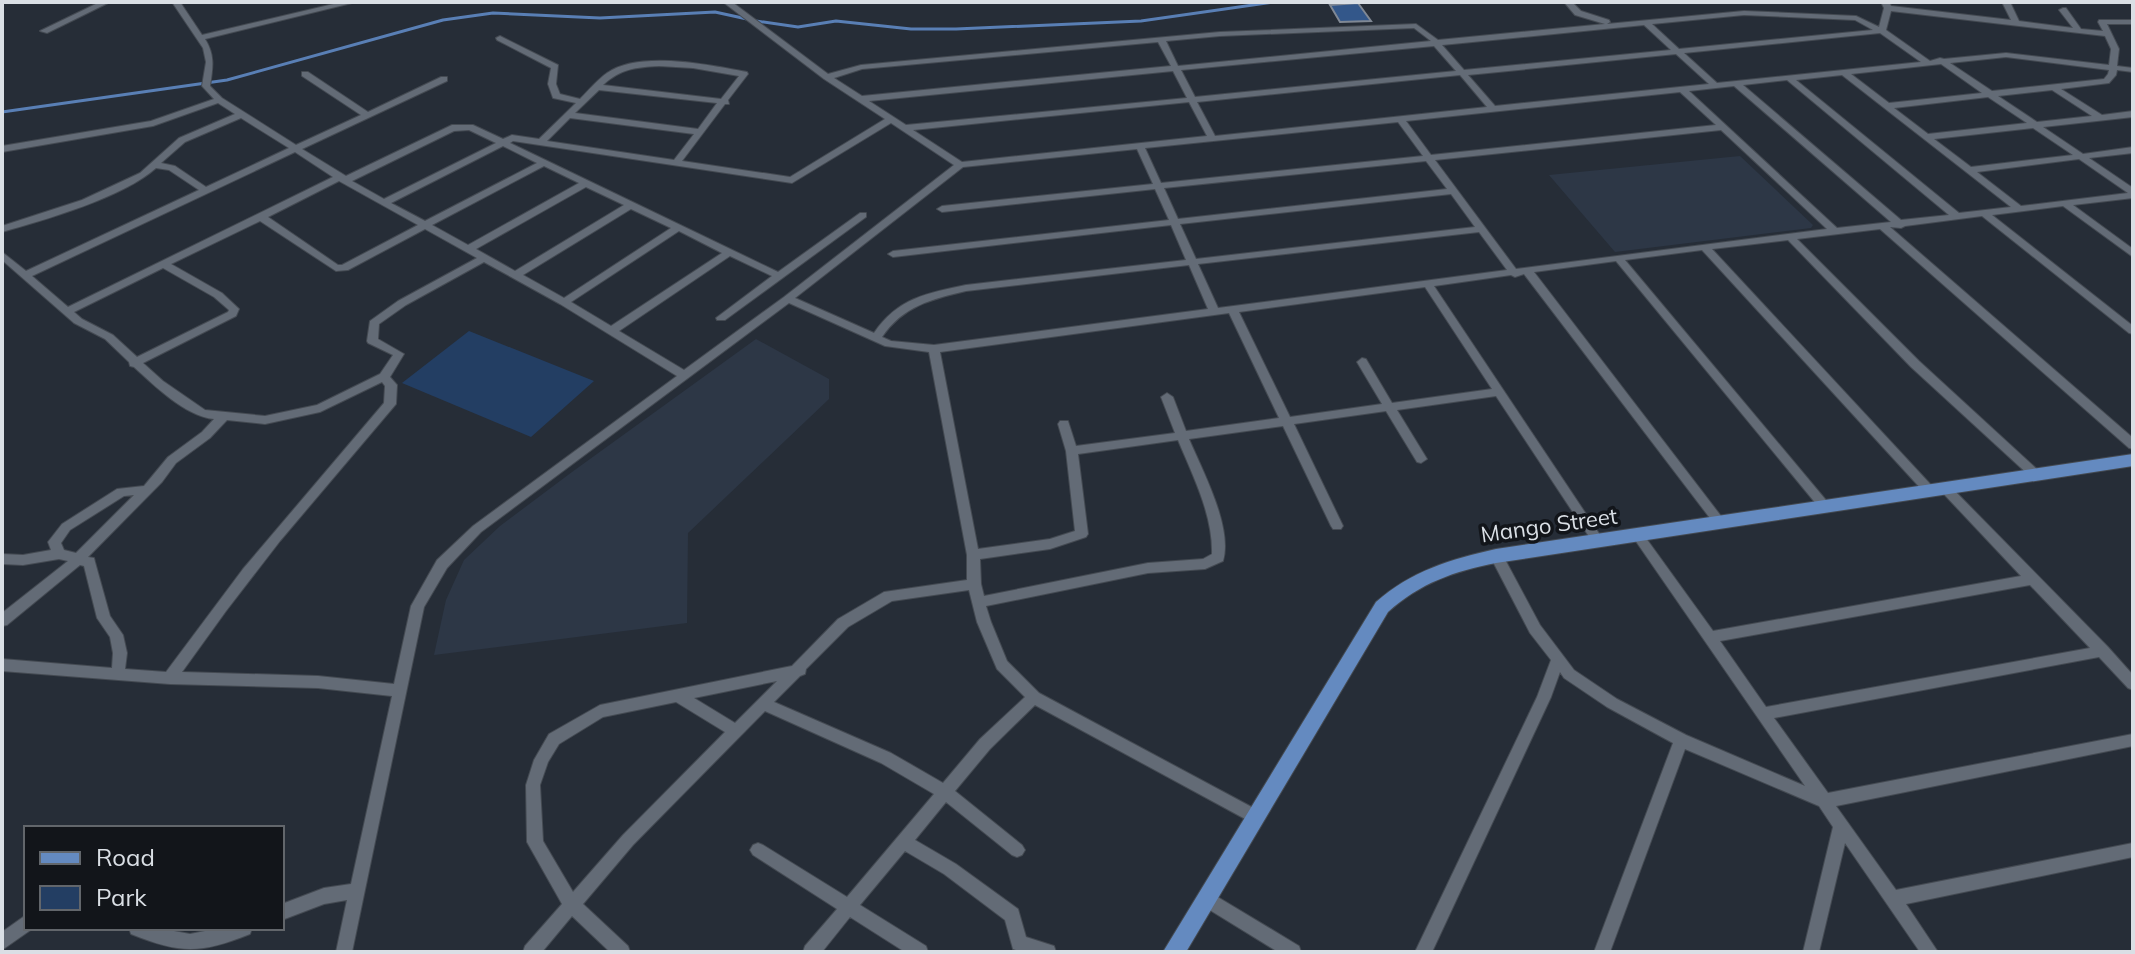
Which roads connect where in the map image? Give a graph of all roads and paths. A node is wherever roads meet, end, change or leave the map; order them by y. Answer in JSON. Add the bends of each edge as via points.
{"nodes":[{"id":1,"x":106,"y":2,"type":"edge"},
{"id":2,"x":176,"y":2,"type":"edge"},
{"id":3,"x":352,"y":2,"type":"edge"},
{"id":4,"x":727,"y":2,"type":"edge"},
{"id":5,"x":1568,"y":2,"type":"edge"},
{"id":6,"x":1929,"y":2,"type":"edge"},
{"id":7,"x":2006,"y":2,"type":"edge"},
{"id":8,"x":1887,"y":5,"type":"edge"},
{"id":9,"x":2063,"y":10,"type":"dead end"},
{"id":10,"x":1933,"y":15,"type":"junction"},
{"id":11,"x":2133,"y":22,"type":"edge"},
{"id":12,"x":1646,"y":23,"type":"junction"},
{"id":13,"x":2016,"y":23,"type":"junction"},
{"id":14,"x":1619,"y":25,"type":"junction"},
{"id":15,"x":44,"y":31,"type":"dead end"},
{"id":16,"x":1882,"y":31,"type":"junction"},
{"id":17,"x":2079,"y":31,"type":"junction"},
{"id":18,"x":2105,"y":34,"type":"junction"},
{"id":19,"x":202,"y":37,"type":"junction"},
{"id":20,"x":500,"y":38,"type":"dead end"},
{"id":21,"x":1161,"y":40,"type":"junction"},
{"id":22,"x":1436,"y":43,"type":"junction"},
{"id":23,"x":1675,"y":51,"type":"junction"},
{"id":24,"x":1940,"y":60,"type":"junction"},
{"id":25,"x":1927,"y":62,"type":"junction"},
{"id":26,"x":2110,"y":67,"type":"junction"},
{"id":27,"x":1175,"y":69,"type":"junction"},
{"id":28,"x":2133,"y":70,"type":"edge"},
{"id":29,"x":1842,"y":71,"type":"junction"},
{"id":30,"x":1463,"y":73,"type":"junction"},
{"id":31,"x":305,"y":74,"type":"dead end"},
{"id":32,"x":827,"y":77,"type":"junction"},
{"id":33,"x":1788,"y":77,"type":"junction"},
{"id":34,"x":444,"y":79,"type":"dead end"},
{"id":35,"x":1735,"y":83,"type":"junction"},
{"id":36,"x":1715,"y":85,"type":"junction"},
{"id":37,"x":597,"y":87,"type":"junction"},
{"id":38,"x":1681,"y":88,"type":"junction"},
{"id":39,"x":2055,"y":88,"type":"junction"},
{"id":40,"x":1988,"y":95,"type":"junction"},
{"id":41,"x":861,"y":99,"type":"junction"},
{"id":42,"x":219,"y":100,"type":"junction"},
{"id":43,"x":1191,"y":100,"type":"junction"},
{"id":44,"x":582,"y":102,"type":"junction"},
{"id":45,"x":726,"y":102,"type":"junction"},
{"id":46,"x":1886,"y":106,"type":"junction"},
{"id":47,"x":1493,"y":109,"type":"junction"},
{"id":48,"x":2133,"y":114,"type":"edge"},
{"id":49,"x":240,"y":115,"type":"junction"},
{"id":50,"x":367,"y":115,"type":"junction"},
{"id":51,"x":569,"y":115,"type":"junction"},
{"id":52,"x":2099,"y":117,"type":"junction"},
{"id":53,"x":891,"y":119,"type":"junction"},
{"id":54,"x":1400,"y":119,"type":"junction"},
{"id":55,"x":2032,"y":125,"type":"junction"},
{"id":56,"x":1722,"y":127,"type":"junction"},
{"id":57,"x":905,"y":128,"type":"junction"},
{"id":58,"x":701,"y":132,"type":"junction"},
{"id":59,"x":1926,"y":137,"type":"junction"},
{"id":60,"x":1212,"y":138,"type":"junction"},
{"id":61,"x":502,"y":143,"type":"junction"},
{"id":62,"x":540,"y":143,"type":"junction"},
{"id":63,"x":1140,"y":146,"type":"junction"},
{"id":64,"x":2,"y":149,"type":"edge"},
{"id":65,"x":296,"y":149,"type":"junction"},
{"id":66,"x":2133,"y":150,"type":"edge"},
{"id":67,"x":2078,"y":157,"type":"junction"},
{"id":68,"x":1426,"y":158,"type":"junction"},
{"id":69,"x":676,"y":163,"type":"junction"},
{"id":70,"x":541,"y":164,"type":"junction"},
{"id":71,"x":156,"y":165,"type":"junction"},
{"id":72,"x":960,"y":165,"type":"junction"},
{"id":73,"x":1971,"y":170,"type":"junction"},
{"id":74,"x":345,"y":178,"type":"junction"},
{"id":75,"x":583,"y":185,"type":"junction"},
{"id":76,"x":1158,"y":185,"type":"junction"},
{"id":77,"x":205,"y":190,"type":"junction"},
{"id":78,"x":1451,"y":191,"type":"junction"},
{"id":79,"x":2133,"y":194,"type":"edge"},
{"id":80,"x":385,"y":202,"type":"junction"},
{"id":81,"x":2066,"y":204,"type":"junction"},
{"id":82,"x":629,"y":206,"type":"junction"},
{"id":83,"x":942,"y":209,"type":"dead end"},
{"id":84,"x":2019,"y":209,"type":"junction"},
{"id":85,"x":1985,"y":214,"type":"junction"},
{"id":86,"x":863,"y":215,"type":"dead end"},
{"id":87,"x":261,"y":217,"type":"junction"},
{"id":88,"x":1958,"y":217,"type":"junction"},
{"id":89,"x":1175,"y":223,"type":"junction"},
{"id":90,"x":1901,"y":225,"type":"junction"},
{"id":91,"x":424,"y":226,"type":"junction"},
{"id":92,"x":1884,"y":227,"type":"junction"},
{"id":93,"x":2,"y":229,"type":"edge"},
{"id":94,"x":676,"y":229,"type":"junction"},
{"id":95,"x":1479,"y":229,"type":"junction"},
{"id":96,"x":1835,"y":232,"type":"junction"},
{"id":97,"x":1790,"y":237,"type":"junction"},
{"id":98,"x":1704,"y":247,"type":"junction"},
{"id":99,"x":467,"y":250,"type":"junction"},
{"id":100,"x":730,"y":252,"type":"junction"},
{"id":101,"x":893,"y":254,"type":"dead end"},
{"id":102,"x":2133,"y":254,"type":"edge"},
{"id":103,"x":2,"y":255,"type":"edge"},
{"id":104,"x":482,"y":259,"type":"junction"},
{"id":105,"x":1619,"y":259,"type":"junction"},
{"id":106,"x":1192,"y":262,"type":"junction"},
{"id":107,"x":163,"y":264,"type":"junction"},
{"id":108,"x":1528,"y":272,"type":"junction"},
{"id":109,"x":27,"y":274,"type":"junction"},
{"id":110,"x":1515,"y":274,"type":"junction"},
{"id":111,"x":516,"y":275,"type":"junction"},
{"id":112,"x":779,"y":276,"type":"junction"},
{"id":113,"x":1428,"y":284,"type":"junction"},
{"id":114,"x":788,"y":299,"type":"junction"},
{"id":115,"x":564,"y":302,"type":"junction"},
{"id":116,"x":1232,"y":308,"type":"junction"},
{"id":117,"x":1214,"y":310,"type":"junction"},
{"id":118,"x":67,"y":311,"type":"junction"},
{"id":119,"x":721,"y":318,"type":"dead end"},
{"id":120,"x":613,"y":330,"type":"junction"},
{"id":121,"x":2133,"y":331,"type":"edge"},
{"id":122,"x":876,"y":338,"type":"junction"},
{"id":123,"x":934,"y":349,"type":"junction"},
{"id":124,"x":1362,"y":362,"type":"dead end"},
{"id":125,"x":134,"y":363,"type":"junction"},
{"id":126,"x":684,"y":375,"type":"junction"},
{"id":127,"x":384,"y":377,"type":"junction"},
{"id":128,"x":1498,"y":392,"type":"junction"},
{"id":129,"x":1167,"y":397,"type":"dead end"},
{"id":130,"x":1390,"y":407,"type":"junction"},
{"id":131,"x":224,"y":416,"type":"junction"},
{"id":132,"x":1288,"y":421,"type":"junction"},
{"id":133,"x":1064,"y":424,"type":"dead end"},
{"id":134,"x":1179,"y":436,"type":"junction"},
{"id":135,"x":2133,"y":445,"type":"edge"},
{"id":136,"x":1072,"y":451,"type":"junction"},
{"id":137,"x":1421,"y":459,"type":"dead end"},
{"id":138,"x":2133,"y":460,"type":"edge"},
{"id":139,"x":2036,"y":475,"type":"junction"},
{"id":140,"x":1937,"y":489,"type":"junction"},
{"id":141,"x":146,"y":490,"type":"junction"},
{"id":142,"x":1826,"y":508,"type":"junction"},
{"id":143,"x":1720,"y":523,"type":"junction"},
{"id":144,"x":1337,"y":526,"type":"dead end"},
{"id":145,"x":1639,"y":537,"type":"junction"},
{"id":146,"x":1598,"y":541,"type":"junction"},
{"id":147,"x":59,"y":554,"type":"junction"},
{"id":148,"x":973,"y":555,"type":"junction"},
{"id":149,"x":1496,"y":556,"type":"junction"},
{"id":150,"x":2,"y":559,"type":"edge"},
{"id":151,"x":76,"y":559,"type":"junction"},
{"id":152,"x":2032,"y":579,"type":"junction"},
{"id":153,"x":974,"y":584,"type":"junction"},
{"id":154,"x":979,"y":602,"type":"junction"},
{"id":155,"x":2,"y":621,"type":"edge"},
{"id":156,"x":1712,"y":637,"type":"junction"},
{"id":157,"x":2103,"y":651,"type":"junction"},
{"id":158,"x":1557,"y":661,"type":"junction"},
{"id":159,"x":2,"y":665,"type":"edge"},
{"id":160,"x":800,"y":670,"type":"junction"},
{"id":161,"x":118,"y":674,"type":"junction"},
{"id":162,"x":170,"y":678,"type":"junction"},
{"id":163,"x":2133,"y":684,"type":"edge"},
{"id":164,"x":401,"y":691,"type":"junction"},
{"id":165,"x":677,"y":695,"type":"junction"},
{"id":166,"x":1034,"y":697,"type":"junction"},
{"id":167,"x":765,"y":705,"type":"junction"},
{"id":168,"x":1766,"y":713,"type":"junction"},
{"id":169,"x":736,"y":731,"type":"junction"},
{"id":170,"x":1681,"y":740,"type":"junction"},
{"id":171,"x":2133,"y":740,"type":"edge"},
{"id":172,"x":947,"y":793,"type":"junction"},
{"id":173,"x":1824,"y":801,"type":"junction"},
{"id":174,"x":1254,"y":816,"type":"junction"},
{"id":175,"x":1841,"y":826,"type":"junction"},
{"id":176,"x":904,"y":842,"type":"junction"},
{"id":177,"x":758,"y":850,"type":"dead end"},
{"id":178,"x":1017,"y":850,"type":"dead end"},
{"id":179,"x":2133,"y":850,"type":"edge"},
{"id":180,"x":355,"y":891,"type":"junction"},
{"id":181,"x":1206,"y":898,"type":"junction"},
{"id":182,"x":1892,"y":899,"type":"junction"},
{"id":183,"x":572,"y":905,"type":"junction"},
{"id":184,"x":848,"y":907,"type":"junction"},
{"id":185,"x":284,"y":911,"type":"edge"},
{"id":186,"x":24,"y":925,"type":"edge"},
{"id":187,"x":142,"y":930,"type":"edge"},
{"id":188,"x":237,"y":930,"type":"edge"},
{"id":189,"x":546,"y":932,"type":"junction"},
{"id":190,"x":2,"y":942,"type":"edge"},
{"id":191,"x":344,"y":952,"type":"edge"},
{"id":192,"x":523,"y":952,"type":"edge"},
{"id":193,"x":531,"y":952,"type":"edge"},
{"id":194,"x":622,"y":952,"type":"edge"},
{"id":195,"x":811,"y":952,"type":"edge"},
{"id":196,"x":920,"y":952,"type":"edge"},
{"id":197,"x":1048,"y":952,"type":"edge"},
{"id":198,"x":1174,"y":952,"type":"edge"},
{"id":199,"x":1293,"y":952,"type":"edge"},
{"id":200,"x":1423,"y":952,"type":"edge"},
{"id":201,"x":1602,"y":952,"type":"edge"},
{"id":202,"x":1811,"y":952,"type":"edge"},
{"id":203,"x":1930,"y":952,"type":"edge"}],
"edges":[{"from":1,"to":15,"type":"street"},
{"from":2,"to":19,"type":"street"},
{"from":3,"to":19,"type":"street"},
{"from":4,"to":32,"type":"street"},
{"from":5,"to":14,"type":"street","via":[[1585,17]]},
{"from":6,"to":10,"type":"street"},
{"from":7,"to":13,"type":"street"},
{"from":8,"to":10,"type":"street"},
{"from":8,"to":16,"type":"street"},
{"from":9,"to":17,"type":"street"},
{"from":10,"to":13,"type":"street"},
{"from":11,"to":18,"type":"street","via":[[2105,20]]},
{"from":12,"to":14,"type":"street"},
{"from":12,"to":16,"type":"street","via":[[1772,14],[1856,18]]},
{"from":12,"to":23,"type":"street"},
{"from":13,"to":17,"type":"street"},
{"from":14,"to":22,"type":"street"},
{"from":16,"to":23,"type":"street"},
{"from":16,"to":25,"type":"street"},
{"from":17,"to":18,"type":"street"},
{"from":18,"to":26,"type":"street","via":[[2115,49]]},
{"from":19,"to":42,"type":"street","via":[[210,62],[206,86]]},
{"from":20,"to":44,"type":"street","via":[[555,67],[556,96]]},
{"from":21,"to":22,"type":"street","via":[[1416,26]]},
{"from":21,"to":27,"type":"street"},
{"from":21,"to":32,"type":"street","via":[[861,67]]},
{"from":22,"to":27,"type":"street"},
{"from":22,"to":30,"type":"street"},
{"from":23,"to":30,"type":"street"},
{"from":23,"to":36,"type":"street"},
{"from":24,"to":25,"type":"street"},
{"from":24,"to":26,"type":"street","via":[[2026,55]]},
{"from":24,"to":40,"type":"street"},
{"from":25,"to":29,"type":"street"},
{"from":26,"to":28,"type":"street"},
{"from":26,"to":39,"type":"street","via":[[2112,75],[2106,81]]},
{"from":27,"to":41,"type":"street"},
{"from":27,"to":43,"type":"street"},
{"from":29,"to":33,"type":"street"},
{"from":29,"to":46,"type":"street"},
{"from":30,"to":43,"type":"street"},
{"from":30,"to":47,"type":"street"},
{"from":31,"to":50,"type":"street"},
{"from":32,"to":41,"type":"street"},
{"from":33,"to":35,"type":"street"},
{"from":33,"to":88,"type":"street"},
{"from":34,"to":50,"type":"street"},
{"from":35,"to":36,"type":"street"},
{"from":35,"to":90,"type":"street"},
{"from":36,"to":38,"type":"street"},
{"from":37,"to":44,"type":"street"},
{"from":37,"to":45,"type":"street"},
{"from":37,"to":45,"type":"street","via":[[610,74],[635,63],[744,74]]},
{"from":38,"to":47,"type":"street"},
{"from":38,"to":56,"type":"street"},
{"from":39,"to":40,"type":"street"},
{"from":39,"to":52,"type":"street"},
{"from":40,"to":46,"type":"street"},
{"from":40,"to":55,"type":"street"},
{"from":41,"to":53,"type":"street"},
{"from":42,"to":49,"type":"street"},
{"from":42,"to":64,"type":"street","via":[[153,123]]},
{"from":43,"to":57,"type":"street"},
{"from":43,"to":60,"type":"street"},
{"from":44,"to":51,"type":"street"},
{"from":45,"to":58,"type":"street"},
{"from":46,"to":59,"type":"street"},
{"from":47,"to":54,"type":"street"},
{"from":48,"to":52,"type":"street"},
{"from":49,"to":65,"type":"street"},
{"from":49,"to":71,"type":"street","via":[[182,140]]},
{"from":50,"to":65,"type":"street"},
{"from":51,"to":58,"type":"street"},
{"from":51,"to":62,"type":"street"},
{"from":52,"to":55,"type":"street"},
{"from":53,"to":57,"type":"street"},
{"from":53,"to":69,"type":"street","via":[[792,180]]},
{"from":54,"to":60,"type":"street"},
{"from":54,"to":68,"type":"street"},
{"from":55,"to":59,"type":"street"},
{"from":55,"to":67,"type":"street"},
{"from":56,"to":68,"type":"street"},
{"from":56,"to":96,"type":"street"},
{"from":57,"to":72,"type":"street"},
{"from":58,"to":69,"type":"street"},
{"from":59,"to":73,"type":"street"},
{"from":60,"to":63,"type":"street"},
{"from":61,"to":62,"type":"street","via":[[512,138]]},
{"from":61,"to":70,"type":"street"},
{"from":61,"to":74,"type":"street","via":[[470,127],[452,128]]},
{"from":61,"to":80,"type":"street"},
{"from":62,"to":69,"type":"street"},
{"from":63,"to":72,"type":"street"},
{"from":63,"to":76,"type":"street"},
{"from":65,"to":74,"type":"street"},
{"from":65,"to":77,"type":"street"},
{"from":66,"to":67,"type":"street"},
{"from":67,"to":73,"type":"street"},
{"from":67,"to":79,"type":"street"},
{"from":68,"to":76,"type":"street"},
{"from":68,"to":78,"type":"street"},
{"from":70,"to":75,"type":"street"},
{"from":70,"to":91,"type":"street"},
{"from":71,"to":77,"type":"street","via":[[172,168]]},
{"from":71,"to":93,"type":"street","via":[[85,202]]},
{"from":72,"to":114,"type":"street"},
{"from":73,"to":84,"type":"street"},
{"from":74,"to":80,"type":"street"},
{"from":74,"to":87,"type":"street"},
{"from":75,"to":82,"type":"street"},
{"from":75,"to":99,"type":"street"},
{"from":76,"to":83,"type":"street"},
{"from":76,"to":89,"type":"street"},
{"from":77,"to":109,"type":"street"},
{"from":78,"to":89,"type":"street"},
{"from":78,"to":95,"type":"street"},
{"from":79,"to":81,"type":"street"},
{"from":80,"to":91,"type":"street"},
{"from":81,"to":84,"type":"street"},
{"from":81,"to":102,"type":"street"},
{"from":82,"to":94,"type":"street"},
{"from":82,"to":111,"type":"street"},
{"from":84,"to":85,"type":"street"},
{"from":85,"to":88,"type":"street"},
{"from":85,"to":121,"type":"street"},
{"from":86,"to":112,"type":"street"},
{"from":87,"to":91,"type":"street","via":[[336,268]]},
{"from":87,"to":107,"type":"street"},
{"from":88,"to":90,"type":"street"},
{"from":89,"to":101,"type":"street"},
{"from":89,"to":106,"type":"street"},
{"from":90,"to":92,"type":"street"},
{"from":91,"to":99,"type":"street"},
{"from":92,"to":96,"type":"street"},
{"from":92,"to":135,"type":"street"},
{"from":94,"to":100,"type":"street"},
{"from":94,"to":115,"type":"street"},
{"from":95,"to":106,"type":"street"},
{"from":95,"to":110,"type":"street"},
{"from":96,"to":97,"type":"street"},
{"from":97,"to":98,"type":"street"},
{"from":97,"to":139,"type":"street","via":[[1915,364]]},
{"from":98,"to":105,"type":"street"},
{"from":98,"to":140,"type":"street"},
{"from":99,"to":104,"type":"street"},
{"from":100,"to":112,"type":"street"},
{"from":100,"to":120,"type":"street"},
{"from":103,"to":109,"type":"street"},
{"from":104,"to":111,"type":"street"},
{"from":104,"to":127,"type":"street","via":[[374,323],[372,341],[399,354]]},
{"from":105,"to":108,"type":"street"},
{"from":105,"to":142,"type":"street"},
{"from":106,"to":117,"type":"street"},
{"from":106,"to":122,"type":"street","via":[[966,288],[924,298],[888,318]]},
{"from":107,"to":118,"type":"street"},
{"from":107,"to":125,"type":"street","via":[[234,309]]},
{"from":108,"to":110,"type":"street"},
{"from":108,"to":143,"type":"street"},
{"from":109,"to":118,"type":"street"},
{"from":110,"to":113,"type":"street"},
{"from":111,"to":115,"type":"street"},
{"from":112,"to":119,"type":"street"},
{"from":113,"to":116,"type":"street"},
{"from":113,"to":128,"type":"street"},
{"from":114,"to":122,"type":"street"},
{"from":114,"to":126,"type":"street"},
{"from":115,"to":120,"type":"street"},
{"from":116,"to":117,"type":"street"},
{"from":116,"to":132,"type":"street"},
{"from":117,"to":123,"type":"street"},
{"from":118,"to":125,"type":"street","via":[[109,337]]},
{"from":120,"to":126,"type":"street"},
{"from":122,"to":123,"type":"street"},
{"from":123,"to":148,"type":"street"},
{"from":124,"to":130,"type":"street"},
{"from":125,"to":131,"type":"street","via":[[202,414]]},
{"from":126,"to":164,"type":"street","via":[[477,529],[442,564],[418,606]]},
{"from":127,"to":131,"type":"street","via":[[301,413],[265,420]]},
{"from":127,"to":162,"type":"street","via":[[391,385],[390,404],[286,522]]},
{"from":128,"to":130,"type":"street"},
{"from":128,"to":146,"type":"street"},
{"from":129,"to":134,"type":"street"},
{"from":130,"to":132,"type":"street"},
{"from":130,"to":137,"type":"street"},
{"from":131,"to":141,"type":"street"},
{"from":132,"to":134,"type":"street"},
{"from":132,"to":144,"type":"street"},
{"from":133,"to":136,"type":"street"},
{"from":134,"to":136,"type":"street"},
{"from":134,"to":154,"type":"street","via":[[1207,498],[1219,548],[1213,561],[1148,568]]},
{"from":136,"to":148,"type":"street","via":[[1082,534]]},
{"from":138,"to":139,"type":"main road","name":"Mango Street"},
{"from":139,"to":140,"type":"main road","name":"Mango Street"},
{"from":140,"to":142,"type":"main road","name":"Mango Street"},
{"from":140,"to":152,"type":"street"},
{"from":141,"to":147,"type":"street","via":[[121,492],[66,527],[54,542]]},
{"from":141,"to":151,"type":"street"},
{"from":142,"to":143,"type":"main road","name":"Mango Street"},
{"from":143,"to":145,"type":"main road","name":"Mango Street"},
{"from":145,"to":146,"type":"main road","name":"Mango Street"},
{"from":145,"to":156,"type":"street"},
{"from":146,"to":149,"type":"main road","name":"Mango Street"},
{"from":147,"to":150,"type":"street"},
{"from":147,"to":151,"type":"street"},
{"from":148,"to":153,"type":"street"},
{"from":149,"to":158,"type":"street"},
{"from":149,"to":174,"type":"main road","name":"Mango Street","via":[[1421,577],[1382,607]]},
{"from":151,"to":155,"type":"street"},
{"from":151,"to":161,"type":"street","via":[[89,562],[104,618],[116,635]]},
{"from":152,"to":156,"type":"street"},
{"from":152,"to":157,"type":"street"},
{"from":153,"to":154,"type":"street"},
{"from":153,"to":160,"type":"street","via":[[889,596],[862,609]]},
{"from":154,"to":166,"type":"street","via":[[1002,665]]},
{"from":156,"to":168,"type":"street"},
{"from":157,"to":163,"type":"street"},
{"from":157,"to":168,"type":"street"},
{"from":158,"to":170,"type":"street","via":[[1588,688]]},
{"from":158,"to":200,"type":"street"},
{"from":159,"to":161,"type":"street"},
{"from":160,"to":165,"type":"street"},
{"from":160,"to":167,"type":"street"},
{"from":161,"to":162,"type":"street"},
{"from":162,"to":164,"type":"street","via":[[318,682]]},
{"from":164,"to":180,"type":"street"},
{"from":165,"to":169,"type":"street"},
{"from":165,"to":183,"type":"street","via":[[600,711],[554,739],[541,760],[533,785],[535,842]]},
{"from":166,"to":172,"type":"street","via":[[985,744]]},
{"from":166,"to":174,"type":"street"},
{"from":167,"to":169,"type":"street"},
{"from":167,"to":172,"type":"street","via":[[919,775]]},
{"from":168,"to":173,"type":"street"},
{"from":169,"to":183,"type":"street"},
{"from":170,"to":173,"type":"street"},
{"from":170,"to":201,"type":"street"},
{"from":171,"to":173,"type":"street"},
{"from":172,"to":176,"type":"street"},
{"from":172,"to":178,"type":"street"},
{"from":173,"to":175,"type":"street"},
{"from":174,"to":181,"type":"main road","name":"Mango Street"},
{"from":175,"to":182,"type":"street"},
{"from":175,"to":202,"type":"street"},
{"from":176,"to":184,"type":"street"},
{"from":176,"to":197,"type":"street","via":[[1012,915],[1019,943]]},
{"from":177,"to":184,"type":"street"},
{"from":179,"to":182,"type":"street"},
{"from":180,"to":185,"type":"street"},
{"from":180,"to":191,"type":"street"},
{"from":181,"to":198,"type":"main road","name":"Mango Street"},
{"from":181,"to":199,"type":"street"},
{"from":182,"to":203,"type":"street"},
{"from":183,"to":189,"type":"street"},
{"from":183,"to":194,"type":"street"},
{"from":184,"to":195,"type":"street"},
{"from":184,"to":196,"type":"street"},
{"from":186,"to":190,"type":"street"},
{"from":187,"to":188,"type":"street","via":[[186,945]]},
{"from":189,"to":192,"type":"street"},
{"from":189,"to":193,"type":"street"}]}
